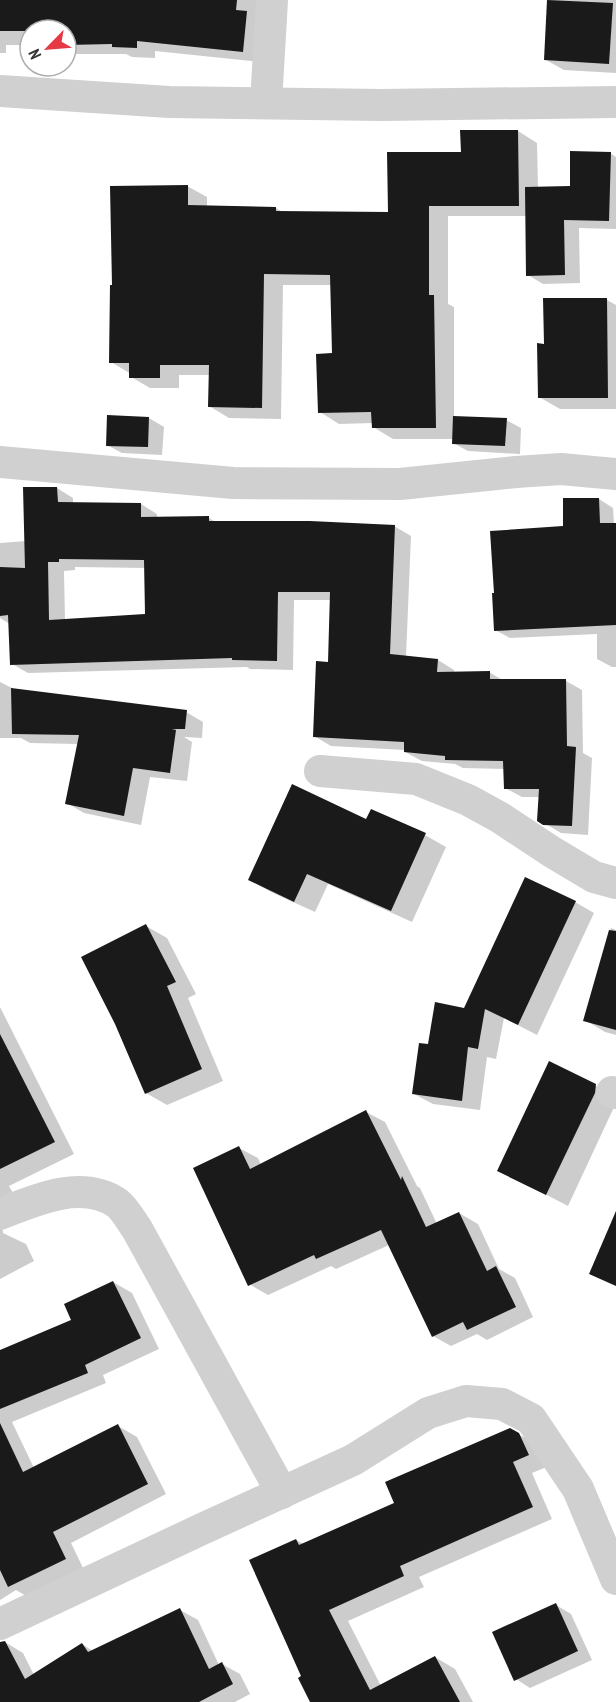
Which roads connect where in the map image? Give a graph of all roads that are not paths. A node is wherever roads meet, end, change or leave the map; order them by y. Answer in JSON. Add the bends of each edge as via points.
{"nodes":[{"id":1,"x":272,"y":0,"type":"edge"},
{"id":2,"x":0,"y":91,"type":"edge"},
{"id":3,"x":616,"y":102,"type":"edge"},
{"id":4,"x":266,"y":103,"type":"junction"},
{"id":5,"x":0,"y":462,"type":"edge"},
{"id":6,"x":616,"y":474,"type":"edge"},
{"id":7,"x":320,"y":771,"type":"dead end"},
{"id":8,"x":616,"y":883,"type":"edge"},
{"id":9,"x":0,"y":1214,"type":"edge"},
{"id":10,"x":282,"y":1493,"type":"junction"},
{"id":11,"x":616,"y":1580,"type":"edge"},
{"id":12,"x":0,"y":1624,"type":"edge"}],
"edges":[{"from":1,"to":4,"type":"street"},
{"from":2,"to":4,"type":"street","via":[[169,102]]},
{"from":3,"to":4,"type":"street"},
{"from":5,"to":6,"type":"street","via":[[233,483],[400,484],[561,469]]},
{"from":7,"to":8,"type":"street","via":[[416,779],[468,800],[594,877]]},
{"from":9,"to":10,"type":"street","via":[[74,1191],[118,1204],[137,1229]]},
{"from":10,"to":11,"type":"street","via":[[353,1460],[428,1413],[466,1401],[502,1404],[531,1419],[578,1489]]},
{"from":10,"to":12,"type":"street"}]}
